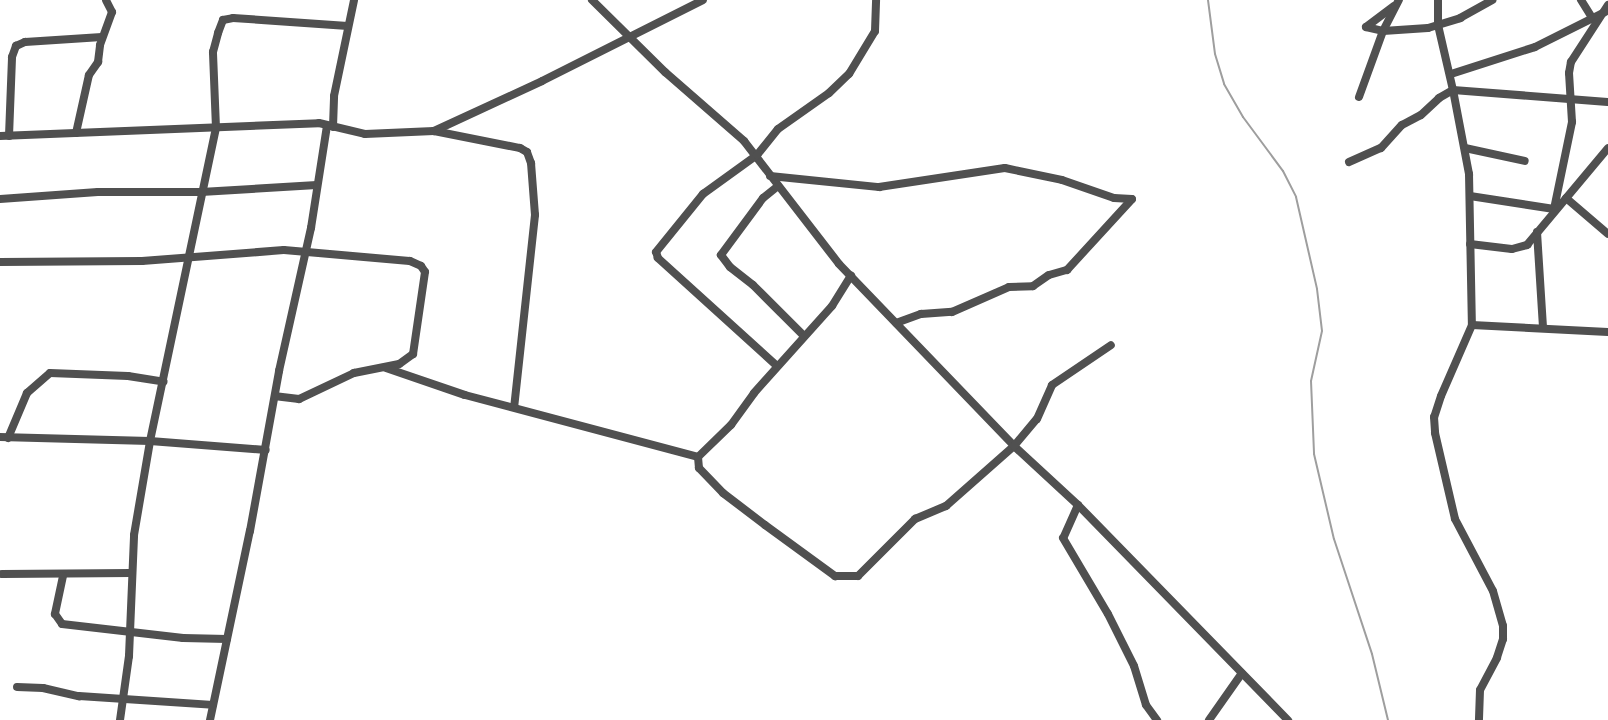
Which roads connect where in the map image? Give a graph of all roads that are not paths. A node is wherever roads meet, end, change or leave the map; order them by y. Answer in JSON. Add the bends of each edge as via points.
{"nodes":[{"id":1,"x":106,"y":0,"type":"edge"},
{"id":2,"x":354,"y":0,"type":"edge"},
{"id":3,"x":592,"y":0,"type":"edge"},
{"id":4,"x":703,"y":0,"type":"edge"},
{"id":5,"x":876,"y":0,"type":"edge"},
{"id":6,"x":1438,"y":0,"type":"edge"},
{"id":7,"x":1493,"y":0,"type":"edge"},
{"id":8,"x":1581,"y":0,"type":"edge"},
{"id":9,"x":1397,"y":2,"type":"edge"},
{"id":10,"x":1607,"y":9,"type":"edge"},
{"id":11,"x":1591,"y":16,"type":"junction"},
{"id":12,"x":1438,"y":25,"type":"junction"},
{"id":13,"x":348,"y":26,"type":"junction"},
{"id":14,"x":1383,"y":31,"type":"junction"},
{"id":15,"x":628,"y":36,"type":"junction"},
{"id":16,"x":103,"y":37,"type":"junction"},
{"id":17,"x":1451,"y":74,"type":"junction"},
{"id":18,"x":1453,"y":90,"type":"junction"},
{"id":19,"x":1359,"y":97,"type":"dead end"},
{"id":20,"x":1572,"y":98,"type":"junction"},
{"id":21,"x":1608,"y":102,"type":"edge"},
{"id":22,"x":331,"y":111,"type":"junction"},
{"id":23,"x":327,"y":125,"type":"junction"},
{"id":24,"x":216,"y":128,"type":"junction"},
{"id":25,"x":433,"y":131,"type":"junction"},
{"id":26,"x":76,"y":133,"type":"junction"},
{"id":27,"x":5,"y":136,"type":"edge"},
{"id":28,"x":1465,"y":148,"type":"junction"},
{"id":29,"x":1608,"y":148,"type":"edge"},
{"id":30,"x":757,"y":155,"type":"junction"},
{"id":31,"x":1525,"y":161,"type":"dead end"},
{"id":32,"x":1349,"y":162,"type":"dead end"},
{"id":33,"x":771,"y":176,"type":"junction"},
{"id":34,"x":791,"y":177,"type":"junction"},
{"id":35,"x":317,"y":186,"type":"junction"},
{"id":36,"x":778,"y":186,"type":"junction"},
{"id":37,"x":201,"y":192,"type":"junction"},
{"id":38,"x":787,"y":196,"type":"junction"},
{"id":39,"x":1471,"y":196,"type":"junction"},
{"id":40,"x":1566,"y":198,"type":"junction"},
{"id":41,"x":0,"y":199,"type":"edge"},
{"id":42,"x":1553,"y":209,"type":"junction"},
{"id":43,"x":1537,"y":232,"type":"junction"},
{"id":44,"x":1608,"y":234,"type":"edge"},
{"id":45,"x":1470,"y":244,"type":"junction"},
{"id":46,"x":306,"y":251,"type":"junction"},
{"id":47,"x":190,"y":256,"type":"junction"},
{"id":48,"x":0,"y":262,"type":"edge"},
{"id":49,"x":851,"y":276,"type":"junction"},
{"id":50,"x":896,"y":323,"type":"junction"},
{"id":51,"x":1472,"y":325,"type":"junction"},
{"id":52,"x":1543,"y":327,"type":"junction"},
{"id":53,"x":1608,"y":332,"type":"edge"},
{"id":54,"x":804,"y":336,"type":"junction"},
{"id":55,"x":1111,"y":345,"type":"dead end"},
{"id":56,"x":777,"y":366,"type":"junction"},
{"id":57,"x":386,"y":368,"type":"junction"},
{"id":58,"x":164,"y":382,"type":"junction"},
{"id":59,"x":276,"y":396,"type":"junction"},
{"id":60,"x":514,"y":407,"type":"junction"},
{"id":61,"x":4,"y":437,"type":"edge"},
{"id":62,"x":150,"y":441,"type":"junction"},
{"id":63,"x":1014,"y":446,"type":"junction"},
{"id":64,"x":266,"y":450,"type":"junction"},
{"id":65,"x":698,"y":457,"type":"junction"},
{"id":66,"x":1078,"y":505,"type":"junction"},
{"id":67,"x":131,"y":573,"type":"junction"},
{"id":68,"x":2,"y":574,"type":"dead end"},
{"id":69,"x":63,"y":576,"type":"junction"},
{"id":70,"x":129,"y":632,"type":"junction"},
{"id":71,"x":227,"y":639,"type":"junction"},
{"id":72,"x":1242,"y":673,"type":"junction"},
{"id":73,"x":17,"y":687,"type":"dead end"},
{"id":74,"x":123,"y":697,"type":"junction"},
{"id":75,"x":213,"y":705,"type":"junction"},
{"id":76,"x":120,"y":720,"type":"edge"},
{"id":77,"x":210,"y":720,"type":"edge"},
{"id":78,"x":1157,"y":720,"type":"edge"},
{"id":79,"x":1209,"y":720,"type":"edge"},
{"id":80,"x":1289,"y":720,"type":"edge"},
{"id":81,"x":1479,"y":720,"type":"edge"}],
"edges":[{"from":1,"to":16,"type":"street","via":[[112,12]]},
{"from":2,"to":13,"type":"street"},
{"from":3,"to":15,"type":"street"},
{"from":4,"to":15,"type":"street"},
{"from":5,"to":30,"type":"street","via":[[874,34],[849,74],[778,129]]},
{"from":6,"to":12,"type":"street"},
{"from":7,"to":12,"type":"street"},
{"from":8,"to":11,"type":"street"},
{"from":9,"to":14,"type":"street"},
{"from":9,"to":14,"type":"street","via":[[1366,27]]},
{"from":10,"to":11,"type":"street"},
{"from":10,"to":20,"type":"street","via":[[1571,62]]},
{"from":11,"to":17,"type":"street","via":[[1535,47]]},
{"from":12,"to":14,"type":"street"},
{"from":12,"to":17,"type":"street"},
{"from":13,"to":22,"type":"street"},
{"from":13,"to":24,"type":"street","via":[[223,20],[213,52]]},
{"from":14,"to":19,"type":"street"},
{"from":15,"to":25,"type":"street"},
{"from":15,"to":30,"type":"street"},
{"from":16,"to":26,"type":"street"},
{"from":16,"to":27,"type":"street","via":[[24,41],[16,46]]},
{"from":17,"to":18,"type":"street"},
{"from":18,"to":20,"type":"street"},
{"from":18,"to":28,"type":"street"},
{"from":18,"to":32,"type":"street","via":[[1438,98],[1422,116],[1402,125],[1381,148]]},
{"from":20,"to":21,"type":"street"},
{"from":20,"to":42,"type":"street","via":[[1570,135]]},
{"from":22,"to":23,"type":"street"},
{"from":22,"to":23,"type":"street"},
{"from":23,"to":24,"type":"street"},
{"from":23,"to":25,"type":"street","via":[[365,134]]},
{"from":23,"to":35,"type":"street"},
{"from":24,"to":26,"type":"street"},
{"from":24,"to":37,"type":"street"},
{"from":25,"to":60,"type":"street","via":[[520,148],[531,163],[535,215]]},
{"from":26,"to":27,"type":"street"},
{"from":28,"to":31,"type":"street"},
{"from":28,"to":39,"type":"street"},
{"from":29,"to":40,"type":"street"},
{"from":30,"to":33,"type":"street"},
{"from":30,"to":56,"type":"street","via":[[703,194],[656,252]]},
{"from":33,"to":34,"type":"street"},
{"from":33,"to":36,"type":"street"},
{"from":34,"to":38,"type":"street"},
{"from":34,"to":50,"type":"street","via":[[879,187],[1005,168],[1132,199],[1067,270],[1033,286],[1009,287],[952,312],[921,313]]},
{"from":35,"to":37,"type":"street"},
{"from":35,"to":46,"type":"street"},
{"from":36,"to":38,"type":"street"},
{"from":36,"to":54,"type":"street","via":[[763,198],[721,255]]},
{"from":37,"to":41,"type":"street","via":[[98,192]]},
{"from":37,"to":47,"type":"street"},
{"from":38,"to":49,"type":"street"},
{"from":39,"to":42,"type":"street"},
{"from":39,"to":45,"type":"street"},
{"from":40,"to":42,"type":"street"},
{"from":40,"to":44,"type":"street"},
{"from":42,"to":43,"type":"street"},
{"from":43,"to":45,"type":"street","via":[[1520,248]]},
{"from":43,"to":52,"type":"street"},
{"from":45,"to":51,"type":"street"},
{"from":46,"to":47,"type":"street"},
{"from":46,"to":57,"type":"street","via":[[410,261],[421,266],[425,272],[413,354]]},
{"from":46,"to":59,"type":"street"},
{"from":47,"to":48,"type":"street"},
{"from":47,"to":58,"type":"street"},
{"from":49,"to":50,"type":"street"},
{"from":49,"to":54,"type":"street","via":[[832,306]]},
{"from":50,"to":63,"type":"street"},
{"from":51,"to":52,"type":"street"},
{"from":51,"to":81,"type":"street","via":[[1434,417],[1455,519],[1493,591],[1503,626],[1497,658],[1480,690]]},
{"from":52,"to":53,"type":"street"},
{"from":54,"to":56,"type":"street"},
{"from":55,"to":63,"type":"street","via":[[1052,385],[1037,419]]},
{"from":56,"to":65,"type":"street","via":[[732,425]]},
{"from":57,"to":59,"type":"street","via":[[354,373],[299,399]]},
{"from":57,"to":60,"type":"street"},
{"from":58,"to":61,"type":"street","via":[[50,373],[27,393]]},
{"from":58,"to":62,"type":"street"},
{"from":59,"to":64,"type":"street"},
{"from":60,"to":65,"type":"street"},
{"from":61,"to":62,"type":"street"},
{"from":62,"to":64,"type":"street"},
{"from":62,"to":67,"type":"street"},
{"from":63,"to":65,"type":"street","via":[[946,506],[915,519],[864,573],[846,578],[825,569],[723,493],[699,468]]},
{"from":63,"to":66,"type":"street"},
{"from":64,"to":71,"type":"street"},
{"from":66,"to":72,"type":"street"},
{"from":66,"to":78,"type":"street","via":[[1063,538],[1108,614],[1134,666],[1146,705]]},
{"from":67,"to":69,"type":"street"},
{"from":67,"to":70,"type":"street"},
{"from":68,"to":69,"type":"street"},
{"from":69,"to":70,"type":"street","via":[[57,620]]},
{"from":70,"to":71,"type":"street"},
{"from":70,"to":74,"type":"street"},
{"from":71,"to":75,"type":"street"},
{"from":72,"to":79,"type":"street"},
{"from":72,"to":80,"type":"street"},
{"from":73,"to":74,"type":"street"},
{"from":74,"to":75,"type":"street"},
{"from":74,"to":76,"type":"street"},
{"from":75,"to":77,"type":"street"}]}
